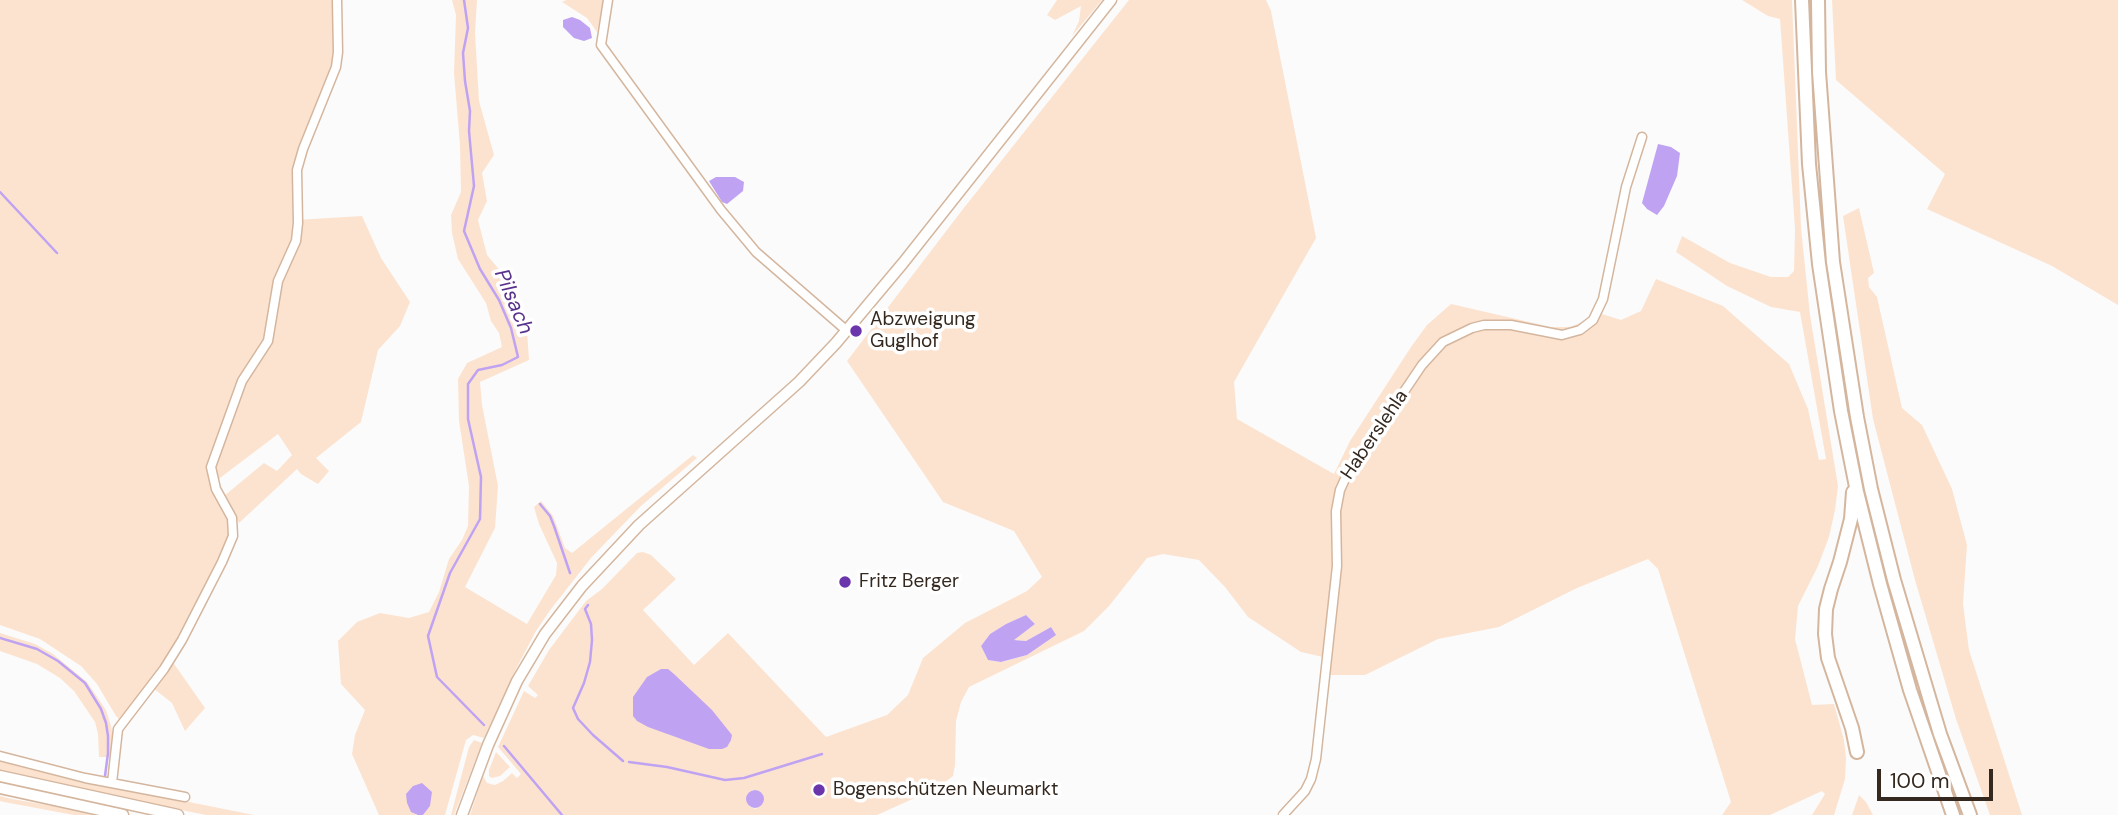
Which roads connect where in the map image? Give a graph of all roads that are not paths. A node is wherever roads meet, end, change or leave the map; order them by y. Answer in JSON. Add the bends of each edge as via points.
{"nodes":[{"id":1,"x":337,"y":0,"type":"edge"},
{"id":2,"x":608,"y":0,"type":"edge"},
{"id":3,"x":1111,"y":0,"type":"edge"},
{"id":4,"x":1802,"y":0,"type":"edge"},
{"id":5,"x":1818,"y":0,"type":"edge"},
{"id":6,"x":1642,"y":137,"type":"dead end"},
{"id":7,"x":847,"y":331,"type":"junction"},
{"id":8,"x":1854,"y":477,"type":"junction"},
{"id":9,"x":1857,"y":752,"type":"dead end"},
{"id":10,"x":0,"y":755,"type":"edge"},
{"id":11,"x":0,"y":776,"type":"edge"},
{"id":12,"x":112,"y":783,"type":"junction"},
{"id":13,"x":0,"y":789,"type":"edge"},
{"id":14,"x":185,"y":797,"type":"dead end"},
{"id":15,"x":462,"y":814,"type":"edge"},
{"id":16,"x":123,"y":815,"type":"edge"},
{"id":17,"x":178,"y":815,"type":"edge"},
{"id":18,"x":1283,"y":815,"type":"edge"},
{"id":19,"x":1953,"y":815,"type":"edge"},
{"id":20,"x":1970,"y":815,"type":"edge"}],
"edges":[{"from":1,"to":12,"type":"street","via":[[336,67],[297,170],[296,241],[276,288],[268,341],[242,381],[211,467],[216,489],[232,517],[233,536],[182,640],[118,729]]},
{"from":2,"to":7,"type":"street","via":[[601,45],[720,211],[755,252]]},
{"from":3,"to":7,"type":"main road"},
{"from":4,"to":8,"type":"highway","via":[[1809,164],[1819,264]]},
{"from":5,"to":20,"type":"highway","via":[[1832,250],[1857,417],[1894,580],[1940,734]]},
{"from":6,"to":18,"type":"street","name":"Haberslehla","via":[[1603,299],[1593,320],[1562,335],[1484,325],[1443,342],[1422,365],[1345,479],[1336,511],[1337,566],[1320,732],[1311,779]]},
{"from":7,"to":15,"type":"main road","via":[[799,382],[639,525],[582,586],[517,681]]},
{"from":8,"to":9,"type":"highway","via":[[1851,519],[1830,589],[1825,634]]},
{"from":8,"to":19,"type":"highway","via":[[1910,690]]},
{"from":10,"to":12,"type":"street"},
{"from":11,"to":17,"type":"main road"},
{"from":12,"to":14,"type":"street"},
{"from":13,"to":16,"type":"main road"}]}
